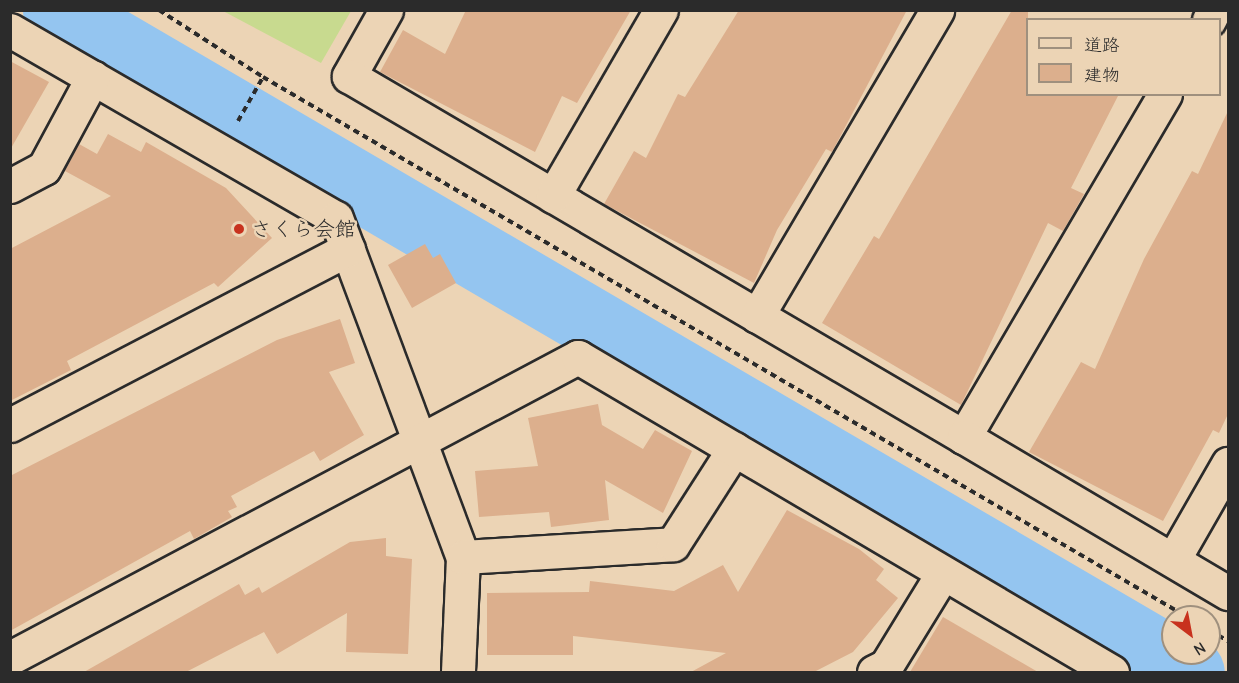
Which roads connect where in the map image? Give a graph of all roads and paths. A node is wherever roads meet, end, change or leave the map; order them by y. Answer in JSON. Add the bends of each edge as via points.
{"nodes":[{"id":1,"x":159,"y":10,"type":"edge"},
{"id":2,"x":386,"y":10,"type":"edge"},
{"id":3,"x":661,"y":10,"type":"edge"},
{"id":4,"x":937,"y":10,"type":"edge"},
{"id":5,"x":10,"y":30,"type":"edge"},
{"id":6,"x":93,"y":77,"type":"junction"},
{"id":7,"x":263,"y":77,"type":"junction"},
{"id":8,"x":1164,"y":96,"type":"edge"},
{"id":9,"x":220,"y":151,"type":"junction"},
{"id":10,"x":10,"y":186,"type":"edge"},
{"id":11,"x":553,"y":196,"type":"junction"},
{"id":12,"x":348,"y":249,"type":"junction"},
{"id":13,"x":757,"y":316,"type":"junction"},
{"id":14,"x":10,"y":425,"type":"edge"},
{"id":15,"x":964,"y":437,"type":"junction"},
{"id":16,"x":420,"y":443,"type":"junction"},
{"id":17,"x":734,"y":449,"type":"junction"},
{"id":18,"x":1228,"y":464,"type":"edge"},
{"id":19,"x":463,"y":557,"type":"junction"},
{"id":20,"x":1173,"y":560,"type":"junction"},
{"id":21,"x":943,"y":573,"type":"junction"},
{"id":22,"x":1228,"y":593,"type":"edge"},
{"id":23,"x":1166,"y":605,"type":"edge"},
{"id":24,"x":10,"y":658,"type":"edge"},
{"id":25,"x":458,"y":672,"type":"edge"},
{"id":26,"x":874,"y":672,"type":"edge"},
{"id":27,"x":1112,"y":672,"type":"edge"}],
"edges":[{"from":1,"to":7,"type":"path"},
{"from":2,"to":11,"type":"street","via":[[349,76]]},
{"from":3,"to":11,"type":"street"},
{"from":4,"to":13,"type":"street"},
{"from":5,"to":6,"type":"street"},
{"from":6,"to":9,"type":"street"},
{"from":6,"to":10,"type":"street","via":[[44,168]]},
{"from":7,"to":9,"type":"path"},
{"from":7,"to":23,"type":"path"},
{"from":8,"to":15,"type":"street"},
{"from":9,"to":12,"type":"street","via":[[336,218]]},
{"from":11,"to":13,"type":"street"},
{"from":12,"to":14,"type":"street"},
{"from":12,"to":16,"type":"street"},
{"from":13,"to":15,"type":"street"},
{"from":15,"to":20,"type":"street"},
{"from":16,"to":17,"type":"street","via":[[578,357]]},
{"from":16,"to":19,"type":"street"},
{"from":16,"to":24,"type":"street"},
{"from":17,"to":19,"type":"street","via":[[673,544]]},
{"from":17,"to":21,"type":"street"},
{"from":18,"to":20,"type":"street"},
{"from":19,"to":25,"type":"street"},
{"from":20,"to":22,"type":"street"},
{"from":21,"to":26,"type":"street","via":[[886,666]]},
{"from":21,"to":27,"type":"street"}]}
